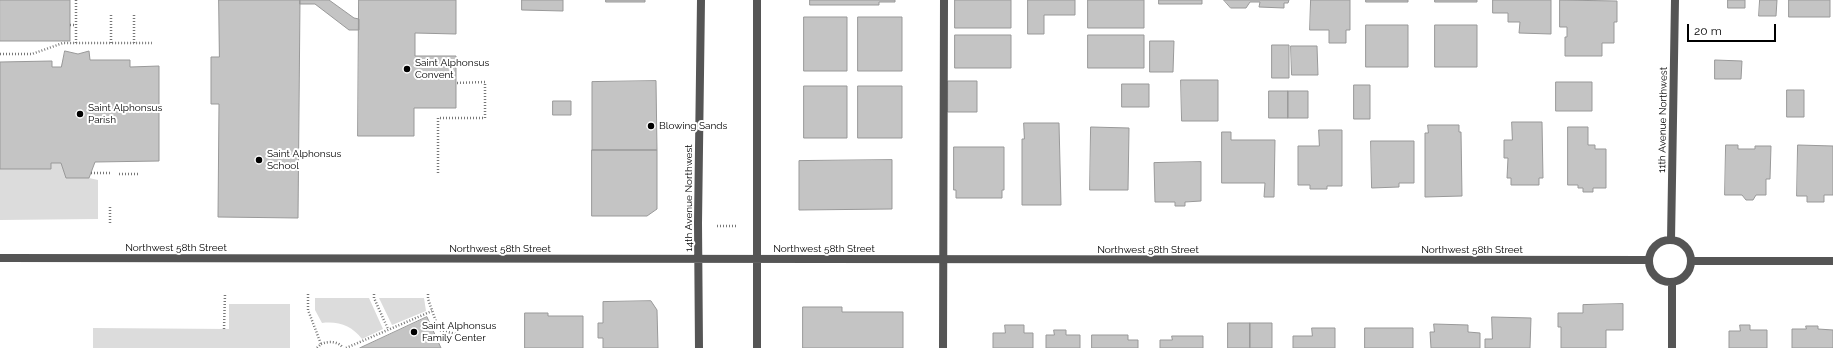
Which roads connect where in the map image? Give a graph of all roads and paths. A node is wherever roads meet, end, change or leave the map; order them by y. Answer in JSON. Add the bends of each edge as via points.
{"nodes":[{"id":1,"x":76,"y":0,"type":"edge"},
{"id":2,"x":701,"y":0,"type":"edge"},
{"id":3,"x":757,"y":0,"type":"edge"},
{"id":4,"x":944,"y":0,"type":"edge"},
{"id":5,"x":1675,"y":0,"type":"edge"},
{"id":6,"x":111,"y":15,"type":"dead end"},
{"id":7,"x":134,"y":15,"type":"dead end"},
{"id":8,"x":70,"y":25,"type":"dead end"},
{"id":9,"x":76,"y":25,"type":"junction"},
{"id":10,"x":76,"y":43,"type":"junction"},
{"id":11,"x":112,"y":43,"type":"junction"},
{"id":12,"x":134,"y":43,"type":"junction"},
{"id":13,"x":152,"y":43,"type":"dead end"},
{"id":14,"x":0,"y":54,"type":"edge"},
{"id":15,"x":456,"y":82,"type":"dead end"},
{"id":16,"x":91,"y":173,"type":"dead end"},
{"id":17,"x":110,"y":173,"type":"dead end"},
{"id":18,"x":438,"y":173,"type":"dead end"},
{"id":19,"x":119,"y":174,"type":"dead end"},
{"id":20,"x":139,"y":174,"type":"dead end"},
{"id":21,"x":110,"y":207,"type":"dead end"},
{"id":22,"x":110,"y":223,"type":"dead end"},
{"id":23,"x":712,"y":226,"type":"dead end"},
{"id":24,"x":740,"y":226,"type":"dead end"},
{"id":25,"x":1671,"y":240,"type":"junction"},
{"id":26,"x":0,"y":258,"type":"edge"},
{"id":27,"x":699,"y":259,"type":"junction"},
{"id":28,"x":757,"y":259,"type":"junction"},
{"id":29,"x":944,"y":260,"type":"junction"},
{"id":30,"x":1649,"y":260,"type":"junction"},
{"id":31,"x":1692,"y":261,"type":"junction"},
{"id":32,"x":1833,"y":261,"type":"edge"},
{"id":33,"x":1672,"y":282,"type":"junction"},
{"id":34,"x":225,"y":294,"type":"dead end"},
{"id":35,"x":308,"y":294,"type":"dead end"},
{"id":36,"x":374,"y":294,"type":"dead end"},
{"id":37,"x":428,"y":294,"type":"dead end"},
{"id":38,"x":432,"y":310,"type":"junction"},
{"id":39,"x":224,"y":329,"type":"dead end"},
{"id":40,"x":388,"y":329,"type":"junction"},
{"id":41,"x":465,"y":336,"type":"dead end"},
{"id":42,"x":322,"y":344,"type":"junction"},
{"id":43,"x":316,"y":348,"type":"edge"},
{"id":44,"x":345,"y":348,"type":"edge"},
{"id":45,"x":699,"y":348,"type":"edge"},
{"id":46,"x":757,"y":348,"type":"edge"},
{"id":47,"x":943,"y":348,"type":"edge"},
{"id":48,"x":1672,"y":348,"type":"edge"}],
"edges":[{"from":1,"to":9,"type":"path"},
{"from":2,"to":27,"type":"street","name":"14th Avenue Northwest"},
{"from":3,"to":28,"type":"street"},
{"from":4,"to":29,"type":"street"},
{"from":5,"to":25,"type":"street","name":"11th Avenue Northwest"},
{"from":6,"to":11,"type":"path"},
{"from":7,"to":12,"type":"path"},
{"from":8,"to":9,"type":"path"},
{"from":9,"to":10,"type":"path"},
{"from":10,"to":11,"type":"path"},
{"from":10,"to":14,"type":"path","via":[[63,43],[32,54]]},
{"from":11,"to":12,"type":"path"},
{"from":12,"to":13,"type":"path"},
{"from":15,"to":18,"type":"path","via":[[485,82],[485,118],[438,118]]},
{"from":16,"to":17,"type":"path"},
{"from":19,"to":20,"type":"path"},
{"from":21,"to":22,"type":"path"},
{"from":23,"to":24,"type":"path"},
{"from":25,"to":30,"type":"street","via":[[1656,245]]},
{"from":25,"to":31,"type":"street","via":[[1682,243],[1687,248]]},
{"from":26,"to":27,"type":"street","name":"Northwest 58th Street"},
{"from":27,"to":28,"type":"street","name":"Northwest 58th Street"},
{"from":27,"to":45,"type":"street","name":"14th Avenue Northwest"},
{"from":28,"to":29,"type":"street","name":"Northwest 58th Street"},
{"from":28,"to":46,"type":"street"},
{"from":29,"to":30,"type":"street","name":"Northwest 58th Street"},
{"from":29,"to":47,"type":"street"},
{"from":30,"to":33,"type":"street","via":[[1651,272],[1656,278]]},
{"from":31,"to":32,"type":"street"},
{"from":31,"to":33,"type":"street","via":[[1688,274]]},
{"from":33,"to":48,"type":"street"},
{"from":34,"to":39,"type":"path"},
{"from":35,"to":42,"type":"path","via":[[308,310]]},
{"from":36,"to":40,"type":"path"},
{"from":37,"to":38,"type":"path"},
{"from":38,"to":40,"type":"path"},
{"from":38,"to":41,"type":"path","via":[[439,330]]},
{"from":40,"to":44,"type":"path"},
{"from":42,"to":43,"type":"path"},
{"from":42,"to":44,"type":"path","via":[[338,343]]}]}
